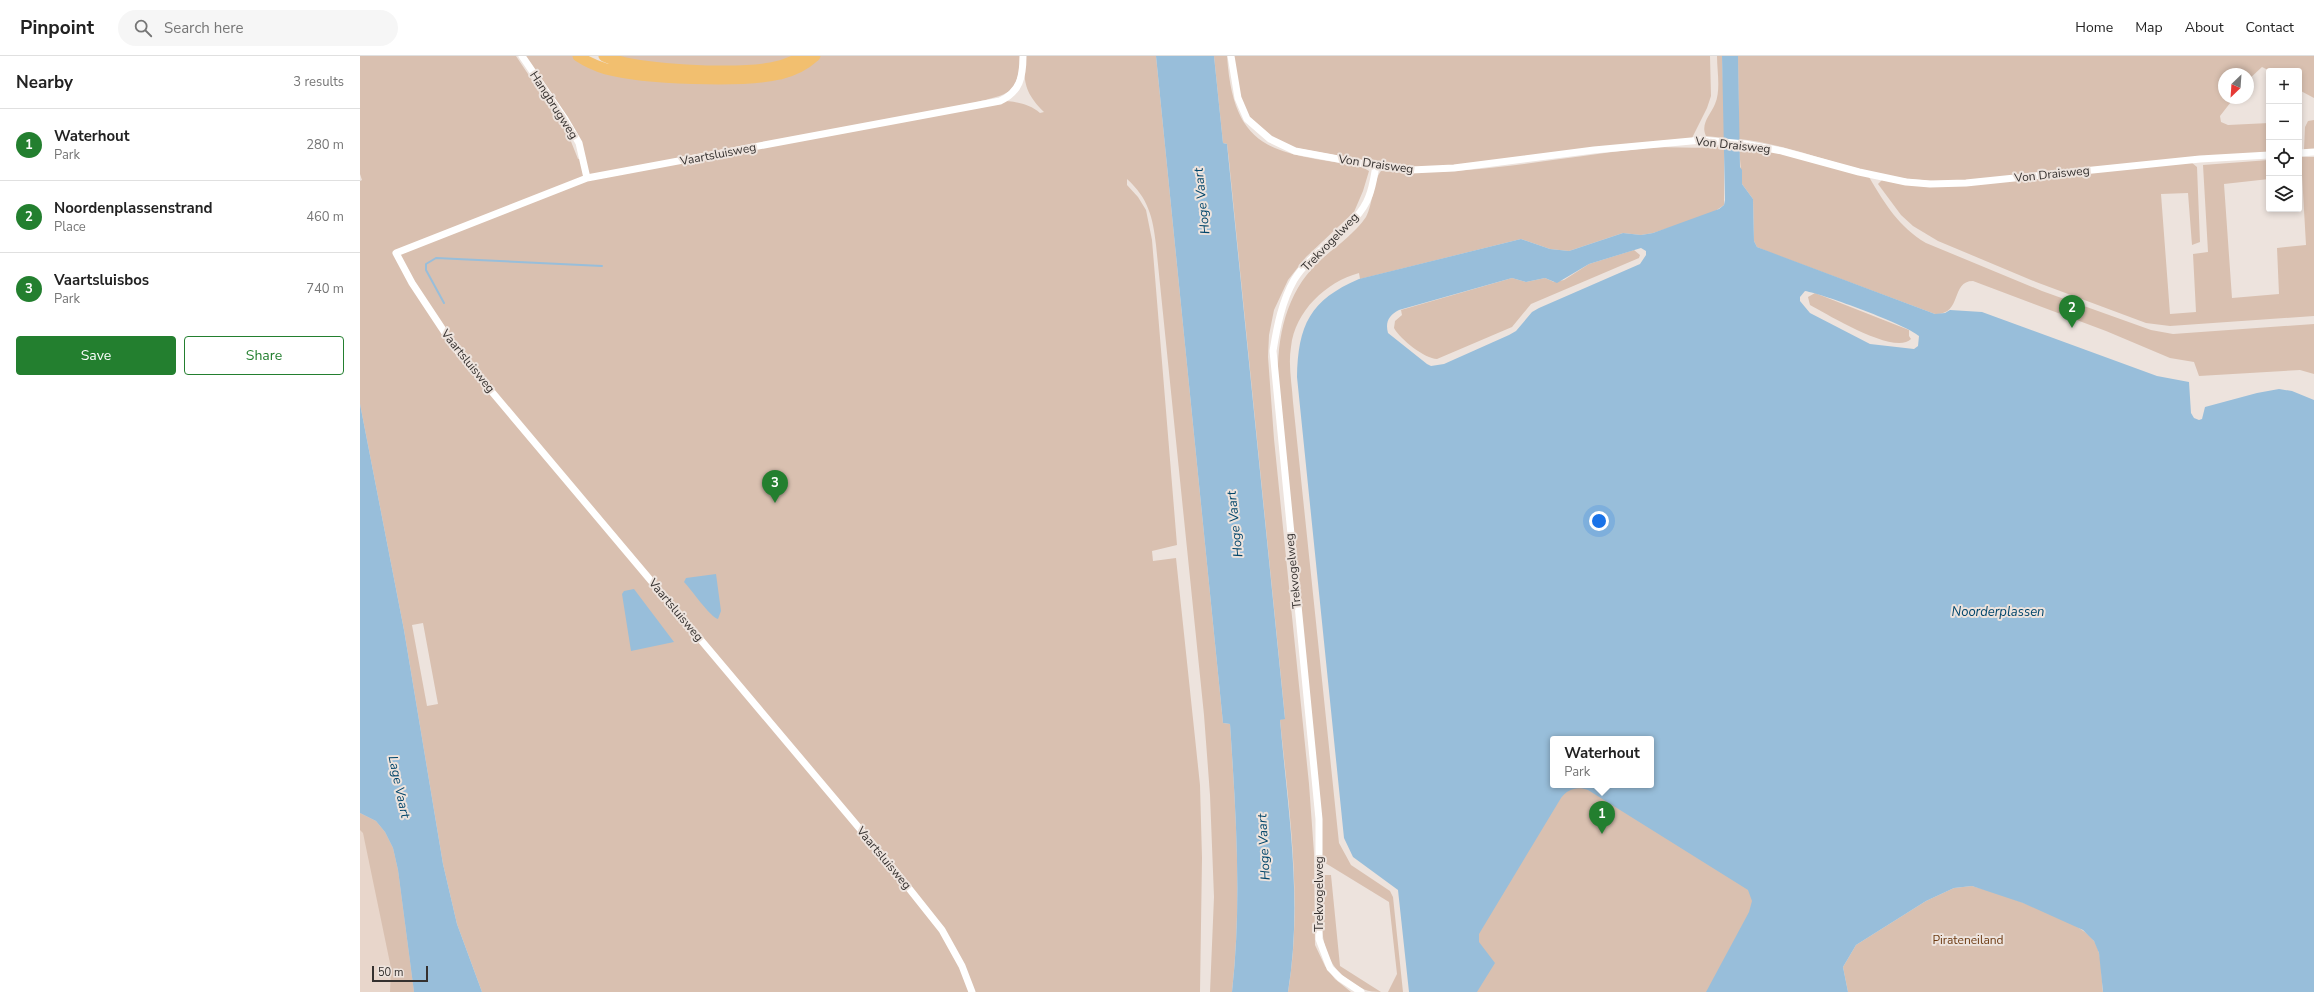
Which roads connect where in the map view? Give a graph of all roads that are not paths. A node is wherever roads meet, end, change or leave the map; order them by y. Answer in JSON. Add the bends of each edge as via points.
{"nodes":[{"id":1,"x":522,"y":56,"type":"edge"},
{"id":2,"x":578,"y":56,"type":"edge"},
{"id":3,"x":604,"y":56,"type":"edge"},
{"id":4,"x":802,"y":56,"type":"edge"},
{"id":5,"x":815,"y":56,"type":"edge"},
{"id":6,"x":1023,"y":56,"type":"edge"},
{"id":7,"x":1231,"y":56,"type":"edge"},
{"id":8,"x":2314,"y":152,"type":"edge"},
{"id":9,"x":2302,"y":153,"type":"edge"},
{"id":10,"x":2266,"y":155,"type":"edge"},
{"id":11,"x":1376,"y":166,"type":"junction"},
{"id":12,"x":587,"y":178,"type":"junction"},
{"id":13,"x":972,"y":992,"type":"edge"},
{"id":14,"x":1360,"y":992,"type":"edge"}],
"edges":[{"from":1,"to":12,"type":"street","name":"Hangbrugweg","via":[[579,143]]},
{"from":2,"to":5,"type":"highway","via":[[598,66],[620,72],[717,78],[779,74],[801,67]]},
{"from":3,"to":4,"type":"highway","via":[[620,63],[639,66],[725,70],[771,68],[790,63]]},
{"from":6,"to":12,"type":"street","name":"Vaartsluisweg","via":[[1019,86],[1011,95],[1000,101]]},
{"from":7,"to":11,"type":"street","name":"Von Draisweg","via":[[1238,98],[1247,119],[1270,139],[1295,151]]},
{"from":8,"to":9,"type":"street"},
{"from":10,"to":11,"type":"street","name":"Von Draisweg","via":[[2200,159],[1946,184],[1906,182],[1782,151],[1720,142],[1688,141],[1454,168],[1410,170]]},
{"from":11,"to":14,"type":"street","name":"Trekvogelweg","via":[[1369,197],[1358,215],[1309,260],[1294,280],[1284,303],[1273,350],[1319,819],[1319,939],[1330,968]]},
{"from":12,"to":13,"type":"street","name":"Vaartsluisweg","via":[[396,253],[412,283],[455,348],[938,924],[962,966]]}]}
